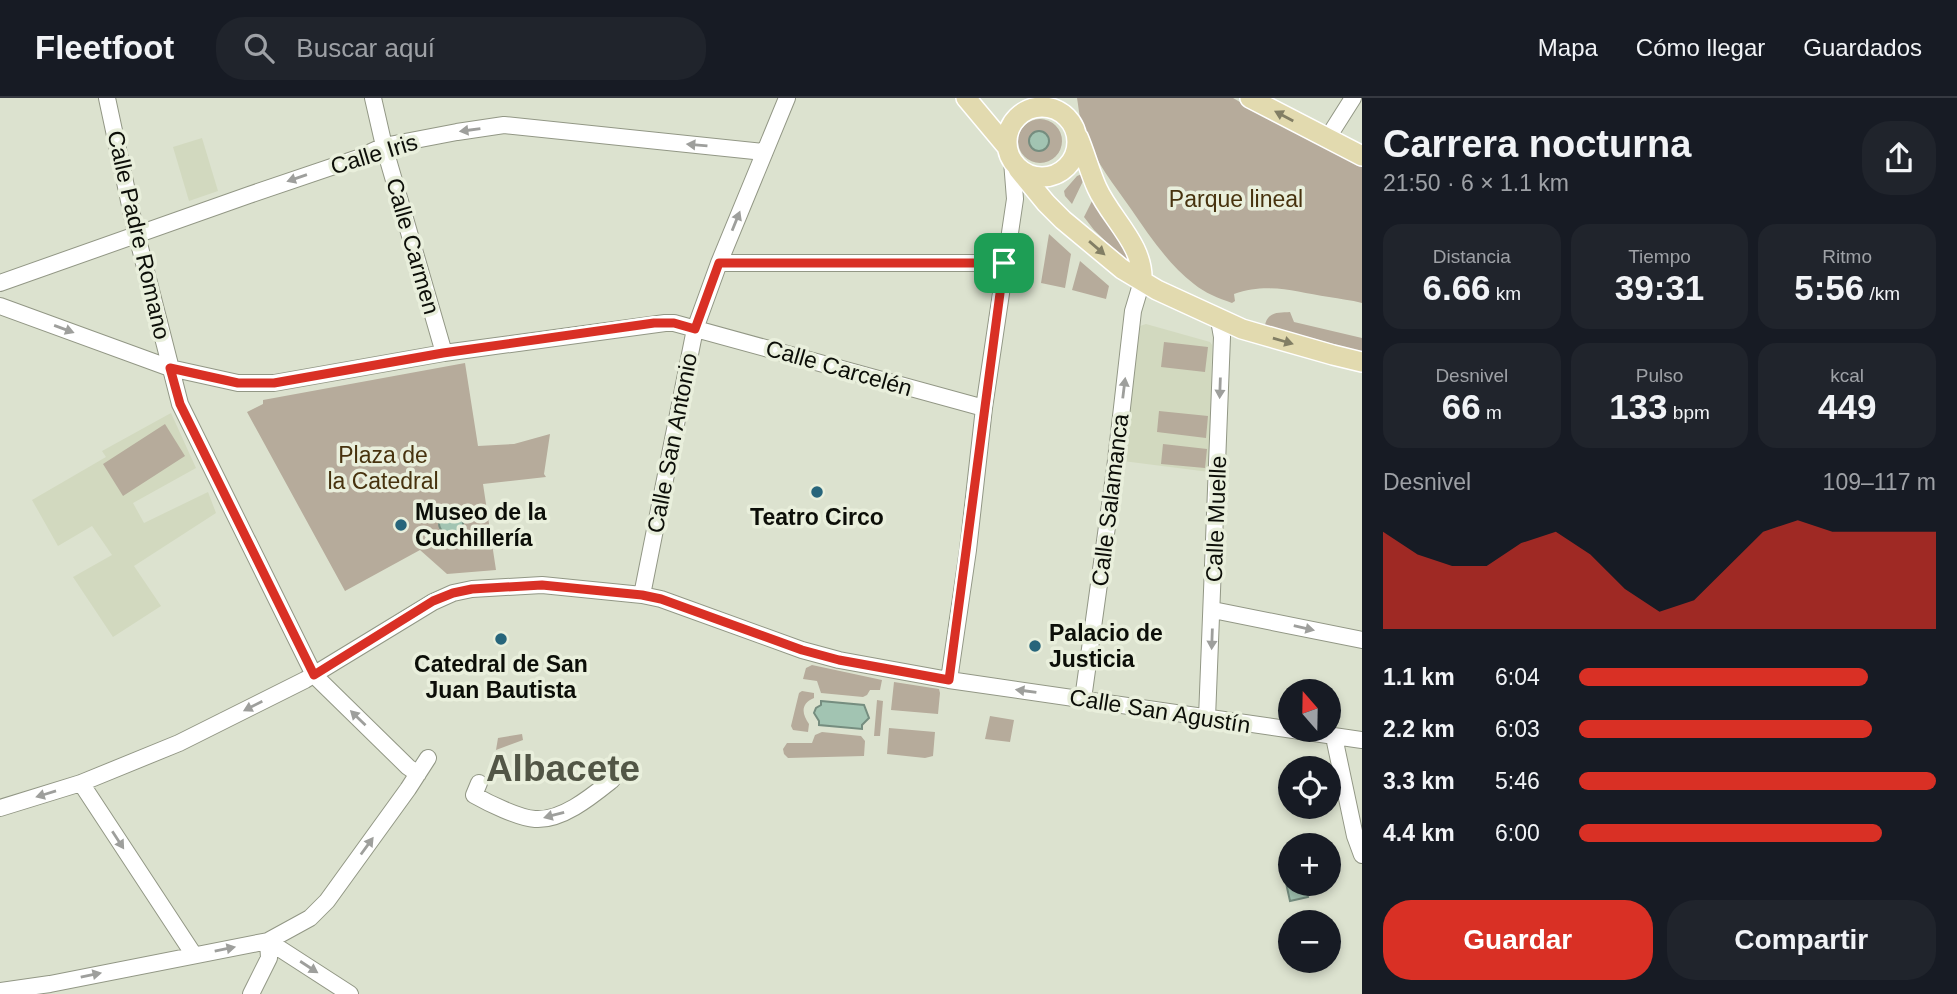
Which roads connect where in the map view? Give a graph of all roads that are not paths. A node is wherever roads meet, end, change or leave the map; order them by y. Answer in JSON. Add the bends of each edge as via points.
{"nodes":[{"id":1,"x":107,"y":98,"type":"edge"},
{"id":2,"x":373,"y":98,"type":"edge"},
{"id":3,"x":787,"y":98,"type":"edge"},
{"id":4,"x":966,"y":98,"type":"edge"},
{"id":5,"x":1016,"y":98,"type":"edge"},
{"id":6,"x":1070,"y":98,"type":"edge"},
{"id":7,"x":1250,"y":98,"type":"edge"},
{"id":8,"x":1353,"y":98,"type":"edge"},
{"id":9,"x":1015,"y":119,"type":"junction"},
{"id":10,"x":1075,"y":130,"type":"junction"},
{"id":11,"x":1327,"y":139,"type":"junction"},
{"id":12,"x":384,"y":146,"type":"junction"},
{"id":13,"x":764,"y":152,"type":"junction"},
{"id":14,"x":1362,"y":156,"type":"edge"},
{"id":15,"x":1012,"y":159,"type":"junction"},
{"id":16,"x":1051,"y":176,"type":"junction"},
{"id":17,"x":1046,"y":203,"type":"junction"},
{"id":18,"x":138,"y":235,"type":"junction"},
{"id":19,"x":719,"y":263,"type":"junction"},
{"id":20,"x":1004,"y":263,"type":"junction"},
{"id":21,"x":0,"y":283,"type":"edge"},
{"id":22,"x":1149,"y":286,"type":"junction"},
{"id":23,"x":0,"y":306,"type":"edge"},
{"id":24,"x":1219,"y":320,"type":"junction"},
{"id":25,"x":695,"y":329,"type":"junction"},
{"id":26,"x":443,"y":353,"type":"junction"},
{"id":27,"x":1362,"y":362,"type":"edge"},
{"id":28,"x":170,"y":368,"type":"junction"},
{"id":29,"x":984,"y":408,"type":"junction"},
{"id":30,"x":642,"y":595,"type":"junction"},
{"id":31,"x":1213,"y":610,"type":"junction"},
{"id":32,"x":1362,"y":640,"type":"edge"},
{"id":33,"x":319,"y":680,"type":"junction"},
{"id":34,"x":949,"y":680,"type":"junction"},
{"id":35,"x":1083,"y":699,"type":"junction"},
{"id":36,"x":1207,"y":718,"type":"junction"},
{"id":37,"x":1278,"y":729,"type":"edge"},
{"id":38,"x":1341,"y":738,"type":"edge"},
{"id":39,"x":1362,"y":740,"type":"edge"},
{"id":40,"x":1335,"y":742,"type":"edge"},
{"id":41,"x":428,"y":758,"type":"dead end"},
{"id":42,"x":418,"y":774,"type":"junction"},
{"id":43,"x":612,"y":780,"type":"dead end"},
{"id":44,"x":81,"y":783,"type":"junction"},
{"id":45,"x":479,"y":783,"type":"dead end"},
{"id":46,"x":0,"y":808,"type":"edge"},
{"id":47,"x":1362,"y":855,"type":"edge"},
{"id":48,"x":268,"y":941,"type":"junction"},
{"id":49,"x":194,"y":955,"type":"junction"},
{"id":50,"x":0,"y":991,"type":"edge"},
{"id":51,"x":251,"y":994,"type":"edge"},
{"id":52,"x":350,"y":994,"type":"edge"}],
"edges":[{"from":1,"to":18,"type":"street","name":"Calle Padre Romano"},
{"from":2,"to":12,"type":"street","name":"Calle Carmen"},
{"from":3,"to":13,"type":"street","name":"Calle San Antonio"},
{"from":4,"to":15,"type":"main road"},
{"from":5,"to":9,"type":"main road"},
{"from":6,"to":10,"type":"main road"},
{"from":11,"to":7,"type":"main road","one_way":true},
{"from":8,"to":11,"type":"street"},
{"from":9,"to":10,"type":"main road","via":[[1025,111],[1046,107],[1063,114]]},
{"from":9,"to":15,"type":"main road","via":[[1009,130]]},
{"from":10,"to":16,"type":"main road","via":[[1077,148],[1072,161]]},
{"from":10,"to":22,"type":"main road","name":"Calle Salamanca","via":[[1097,188],[1138,255]]},
{"from":11,"to":14,"type":"main road"},
{"from":13,"to":12,"type":"street","name":"Calle Iris","one_way":true,"via":[[505,125]]},
{"from":12,"to":18,"type":"street","name":"Calle Iris","one_way":true},
{"from":12,"to":26,"type":"street","name":"Calle Carmen"},
{"from":19,"to":13,"type":"street","name":"Calle San Antonio","one_way":true},
{"from":15,"to":16,"type":"main road","via":[[1036,177]]},
{"from":15,"to":17,"type":"main road"},
{"from":15,"to":20,"type":"street","via":[[1015,199]]},
{"from":16,"to":17,"type":"main road"},
{"from":17,"to":22,"type":"main road","one_way":true,"via":[[1122,269]]},
{"from":18,"to":21,"type":"street","name":"Calle Iris"},
{"from":18,"to":28,"type":"street","name":"Calle Padre Romano"},
{"from":19,"to":20,"type":"street"},
{"from":19,"to":25,"type":"street","name":"Calle San Antonio"},
{"from":20,"to":29,"type":"street"},
{"from":22,"to":24,"type":"main road"},
{"from":35,"to":22,"type":"street","name":"Calle Salamanca","one_way":true,"via":[[1135,302]]},
{"from":23,"to":28,"type":"street","name":"Calle Carcelén","one_way":true},
{"from":24,"to":27,"type":"main road","one_way":true},
{"from":24,"to":31,"type":"street","name":"Calle Muelle","one_way":true},
{"from":25,"to":26,"type":"street","name":"Calle Carcelén","via":[[654,323]]},
{"from":25,"to":29,"type":"street","name":"Calle Carcelén"},
{"from":25,"to":30,"type":"street","name":"Calle San Antonio"},
{"from":26,"to":28,"type":"street","name":"Calle Carcelén","via":[[274,383],[238,383]]},
{"from":28,"to":33,"type":"street","name":"Calle Padre Romano","via":[[180,404]]},
{"from":29,"to":34,"type":"street"},
{"from":30,"to":33,"type":"street","name":"Calle San Agustín","via":[[564,580],[453,593],[433,601]]},
{"from":30,"to":34,"type":"street","name":"Calle San Agustín","via":[[802,650]]},
{"from":31,"to":32,"type":"street","one_way":true},
{"from":31,"to":36,"type":"street","name":"Calle Muelle","one_way":true},
{"from":42,"to":33,"type":"street","name":"Calle Padre Romano","one_way":true},
{"from":33,"to":44,"type":"street","name":"Calle San Agustín","one_way":true},
{"from":35,"to":34,"type":"street","name":"Calle San Agustín","one_way":true},
{"from":35,"to":36,"type":"street","name":"Calle San Agustín"},
{"from":36,"to":37,"type":"street","name":"Calle San Agustín"},
{"from":38,"to":39,"type":"street","name":"Calle San Agustín"},
{"from":40,"to":47,"type":"street"},
{"from":41,"to":42,"type":"street"},
{"from":48,"to":42,"type":"street","one_way":true,"via":[[316,914]]},
{"from":43,"to":45,"type":"street","one_way":true,"via":[[566,812],[537,820],[474,795]]},
{"from":44,"to":46,"type":"street","name":"Calle San Agustín","one_way":true},
{"from":44,"to":49,"type":"street","one_way":true},
{"from":49,"to":48,"type":"street","one_way":true},
{"from":48,"to":51,"type":"street","via":[[269,958]]},
{"from":48,"to":52,"type":"street","one_way":true},
{"from":50,"to":49,"type":"street","one_way":true}]}
